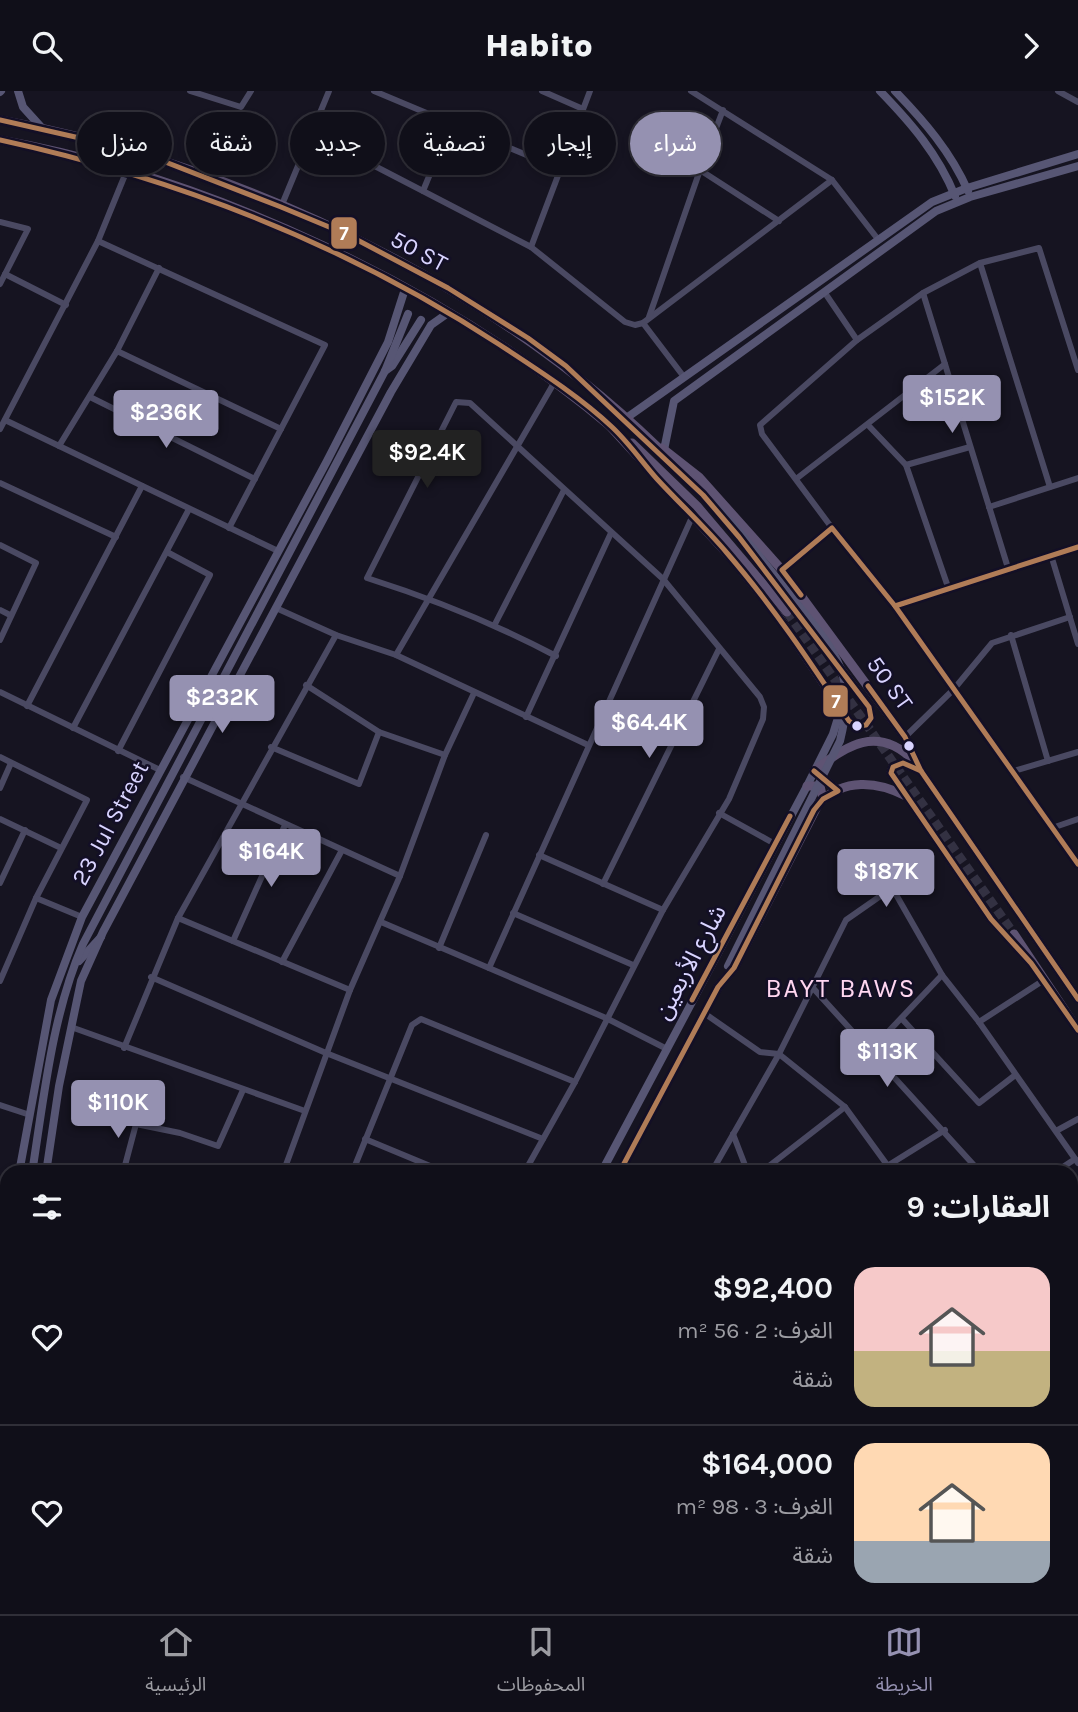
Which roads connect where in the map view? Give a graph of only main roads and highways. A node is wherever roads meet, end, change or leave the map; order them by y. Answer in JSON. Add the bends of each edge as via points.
{"nodes":[{"id":1,"x":0,"y":120,"type":"edge"},
{"id":2,"x":0,"y":140,"type":"edge"},
{"id":3,"x":232,"y":188,"type":"junction"},
{"id":4,"x":271,"y":202,"type":"junction"},
{"id":5,"x":225,"y":206,"type":"junction"},
{"id":6,"x":264,"y":221,"type":"junction"},
{"id":7,"x":627,"y":421,"type":"junction"},
{"id":8,"x":606,"y":422,"type":"junction"},
{"id":9,"x":786,"y":612,"type":"tunnel mouth"},
{"id":10,"x":919,"y":767,"type":"junction"},
{"id":11,"x":807,"y":786,"type":"road end"},
{"id":12,"x":838,"y":791,"type":"junction"},
{"id":13,"x":906,"y":796,"type":"junction"},
{"id":14,"x":823,"y":799,"type":"junction"},
{"id":15,"x":1014,"y":935,"type":"tunnel mouth"},
{"id":16,"x":1031,"y":963,"type":"junction"},
{"id":17,"x":718,"y":988,"type":"road end"},
{"id":18,"x":1078,"y":999,"type":"edge"},
{"id":19,"x":1078,"y":1030,"type":"edge"}],
"edges":[{"from":1,"to":3,"type":"main road","name":"50 ST","via":[[137,151]]},
{"from":2,"to":5,"type":"main road","name":"50 ST","via":[[128,169]]},
{"from":3,"to":4,"type":"main road","name":"50 ST"},
{"from":3,"to":5,"type":"main road"},
{"from":4,"to":6,"type":"main road"},
{"from":4,"to":7,"type":"main road","name":"50 ST","via":[[346,234],[482,310],[566,366]]},
{"from":5,"to":6,"type":"main road","name":"50 ST"},
{"from":6,"to":8,"type":"main road","name":"50 ST","via":[[335,251],[448,313]]},
{"from":7,"to":8,"type":"main road","name":"50 ST","via":[[703,495],[789,600],[869,707],[871,718],[866,725],[849,721],[778,616]]},
{"from":7,"to":10,"type":"main road","name":"50 ST","via":[[699,477],[782,570],[905,737]]},
{"from":8,"to":9,"type":"main road","name":"50 ST","via":[[697,506]]},
{"from":10,"to":12,"type":"main road","via":[[895,746],[861,742],[841,750],[814,771]]},
{"from":10,"to":13,"type":"main road","via":[[903,763],[893,767],[892,777]]},
{"from":10,"to":18,"type":"main road","name":"50 ST"},
{"from":11,"to":14,"type":"main road","via":[[820,786]]},
{"from":12,"to":13,"type":"main road","via":[[864,782]]},
{"from":12,"to":14,"type":"main road"},
{"from":13,"to":16,"type":"main road","via":[[991,919]]},
{"from":14,"to":17,"type":"main road","via":[[734,968]]},
{"from":15,"to":16,"type":"main road"},
{"from":16,"to":19,"type":"main road"}]}
